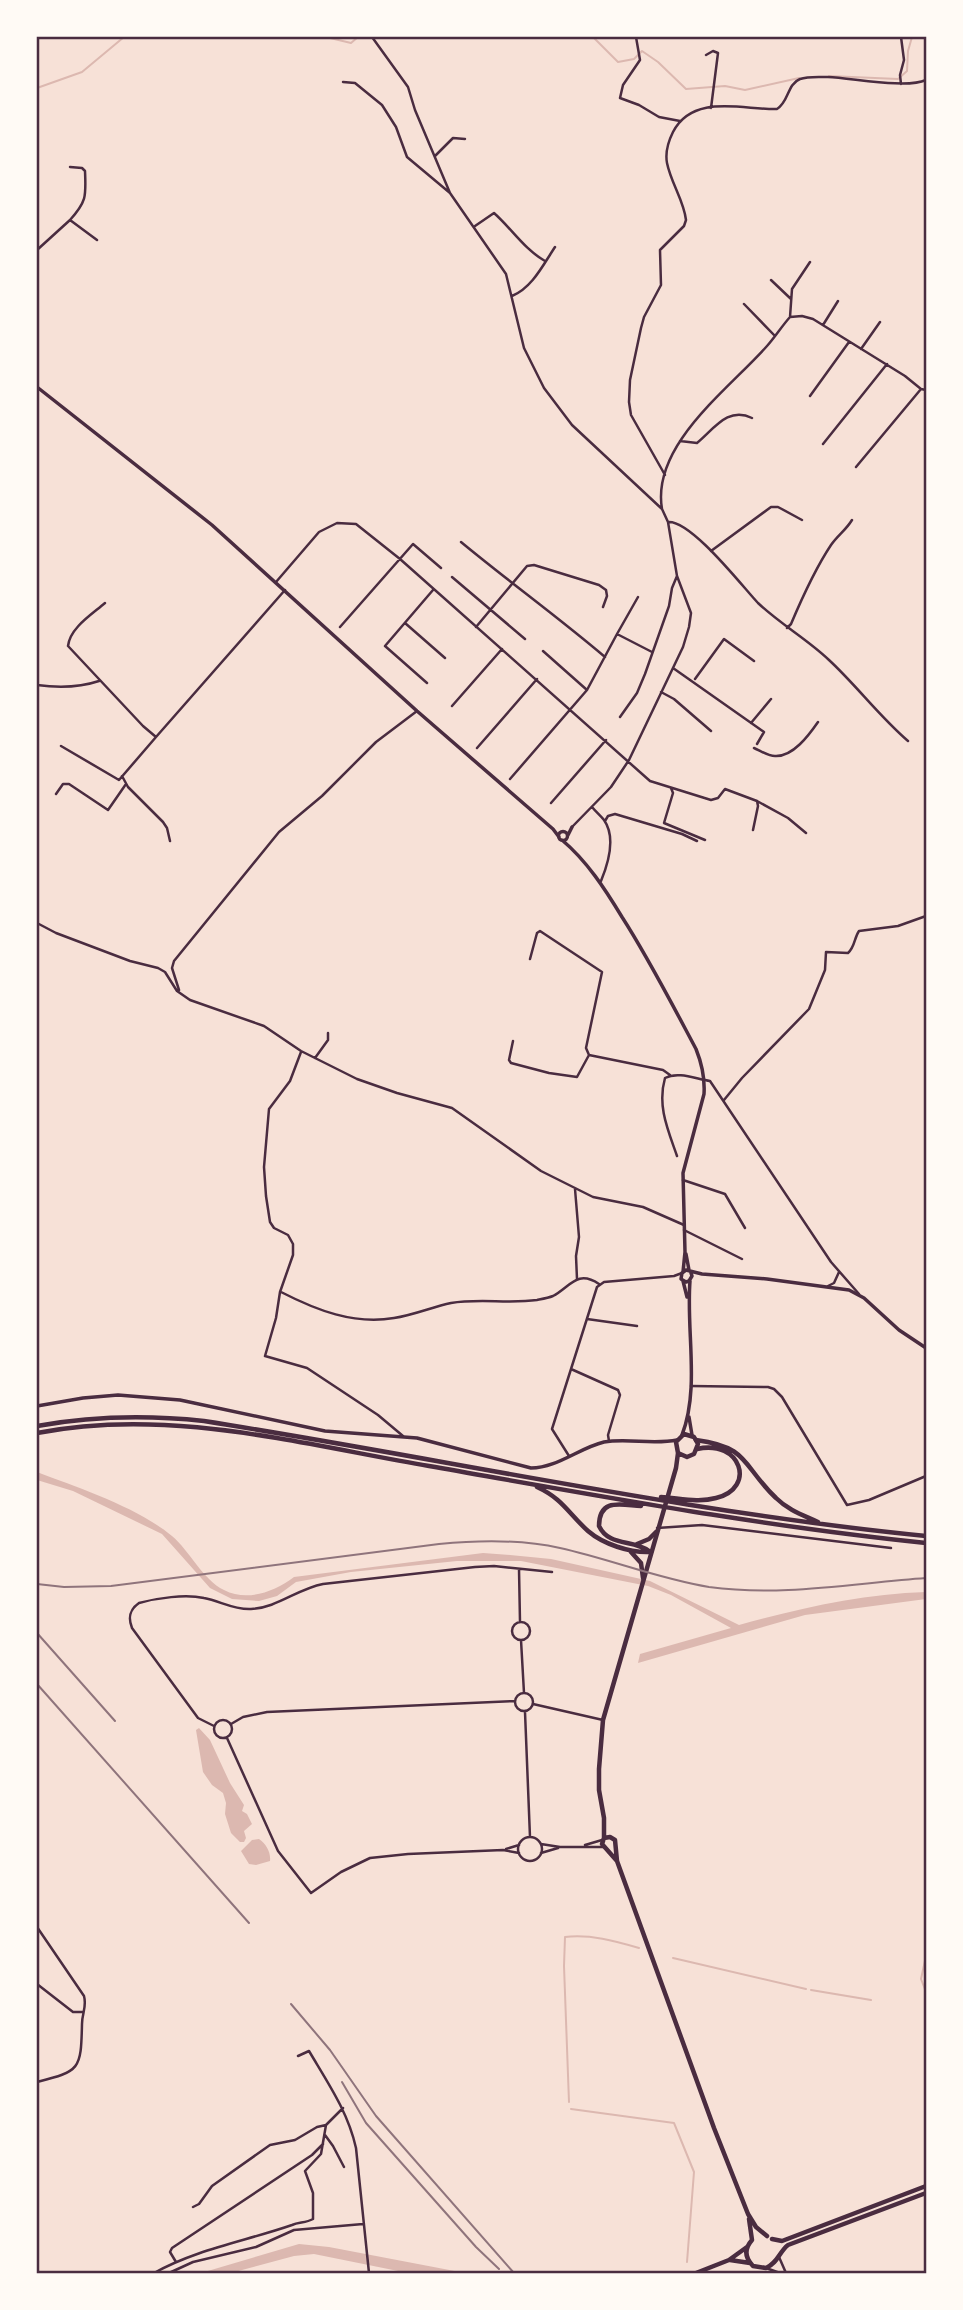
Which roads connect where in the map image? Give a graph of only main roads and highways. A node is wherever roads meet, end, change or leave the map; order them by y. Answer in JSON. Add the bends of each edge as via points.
{"nodes":[{"id":1,"x":37,"y":1426,"type":"edge"},
{"id":2,"x":37,"y":1433,"type":"edge"},
{"id":3,"x":694,"y":1438,"type":"junction"},
{"id":4,"x":697,"y":1449,"type":"junction"},
{"id":5,"x":677,"y":1451,"type":"junction"},
{"id":6,"x":687,"y":1457,"type":"junction"},
{"id":7,"x":676,"y":1468,"type":"junction"},
{"id":8,"x":528,"y":1484,"type":"junction"},
{"id":9,"x":639,"y":1497,"type":"junction"},
{"id":10,"x":649,"y":1505,"type":"junction"},
{"id":11,"x":825,"y":1525,"type":"junction"},
{"id":12,"x":658,"y":1527,"type":"junction"},
{"id":13,"x":926,"y":1536,"type":"edge"},
{"id":14,"x":926,"y":1543,"type":"edge"},
{"id":15,"x":637,"y":1544,"type":"junction"},
{"id":16,"x":627,"y":1549,"type":"junction"},
{"id":17,"x":650,"y":1552,"type":"junction"},
{"id":18,"x":644,"y":1567,"type":"junction"},
{"id":19,"x":604,"y":1818,"type":"junction"},
{"id":20,"x":612,"y":1837,"type":"junction"},
{"id":21,"x":604,"y":1839,"type":"junction"},
{"id":22,"x":615,"y":1846,"type":"junction"},
{"id":23,"x":606,"y":1849,"type":"junction"},
{"id":24,"x":617,"y":1861,"type":"junction"},
{"id":25,"x":926,"y":2186,"type":"edge"},
{"id":26,"x":926,"y":2193,"type":"edge"},
{"id":27,"x":748,"y":2214,"type":"junction"},
{"id":28,"x":769,"y":2238,"type":"junction"},
{"id":29,"x":752,"y":2240,"type":"junction"},
{"id":30,"x":747,"y":2247,"type":"junction"},
{"id":31,"x":779,"y":2255,"type":"junction"},
{"id":32,"x":729,"y":2260,"type":"junction"},
{"id":33,"x":750,"y":2263,"type":"junction"},
{"id":34,"x":696,"y":2273,"type":"edge"}],
"edges":[{"from":1,"to":9,"type":"main road","via":[[113,1417],[204,1421]]},
{"from":2,"to":8,"type":"main road","via":[[127,1423],[212,1428]]},
{"from":3,"to":4,"type":"main road"},
{"from":3,"to":5,"type":"main road","via":[[682,1435]]},
{"from":3,"to":11,"type":"main road","via":[[732,1449],[783,1504]]},
{"from":4,"to":6,"type":"main road"},
{"from":4,"to":9,"type":"main road","via":[[732,1454],[739,1470],[735,1487],[715,1499]]},
{"from":5,"to":6,"type":"main road"},
{"from":5,"to":7,"type":"main road"},
{"from":6,"to":7,"type":"main road"},
{"from":7,"to":12,"type":"main road"},
{"from":8,"to":10,"type":"main road"},
{"from":8,"to":16,"type":"main road","via":[[558,1499],[591,1534]]},
{"from":9,"to":11,"type":"main road"},
{"from":10,"to":14,"type":"main road"},
{"from":10,"to":15,"type":"main road","via":[[607,1506],[598,1518],[600,1530],[608,1538]]},
{"from":11,"to":13,"type":"main road"},
{"from":12,"to":15,"type":"main road","via":[[649,1539]]},
{"from":12,"to":17,"type":"main road"},
{"from":15,"to":17,"type":"main road"},
{"from":16,"to":17,"type":"main road"},
{"from":16,"to":18,"type":"main road"},
{"from":17,"to":18,"type":"main road"},
{"from":18,"to":19,"type":"main road","via":[[603,1720],[598,1769]]},
{"from":19,"to":20,"type":"main road"},
{"from":19,"to":21,"type":"main road"},
{"from":20,"to":21,"type":"main road"},
{"from":20,"to":22,"type":"main road"},
{"from":21,"to":23,"type":"main road"},
{"from":22,"to":23,"type":"main road"},
{"from":22,"to":24,"type":"main road"},
{"from":23,"to":24,"type":"main road"},
{"from":24,"to":27,"type":"main road"},
{"from":25,"to":28,"type":"main road","via":[[787,2239]]},
{"from":26,"to":31,"type":"main road","via":[[788,2245]]},
{"from":27,"to":28,"type":"main road"},
{"from":27,"to":29,"type":"main road"},
{"from":28,"to":29,"type":"main road"},
{"from":28,"to":31,"type":"main road"},
{"from":29,"to":30,"type":"main road"},
{"from":30,"to":32,"type":"main road"},
{"from":30,"to":33,"type":"main road"},
{"from":31,"to":33,"type":"main road","via":[[766,2268]]},
{"from":32,"to":33,"type":"main road"},
{"from":32,"to":34,"type":"main road"}]}
